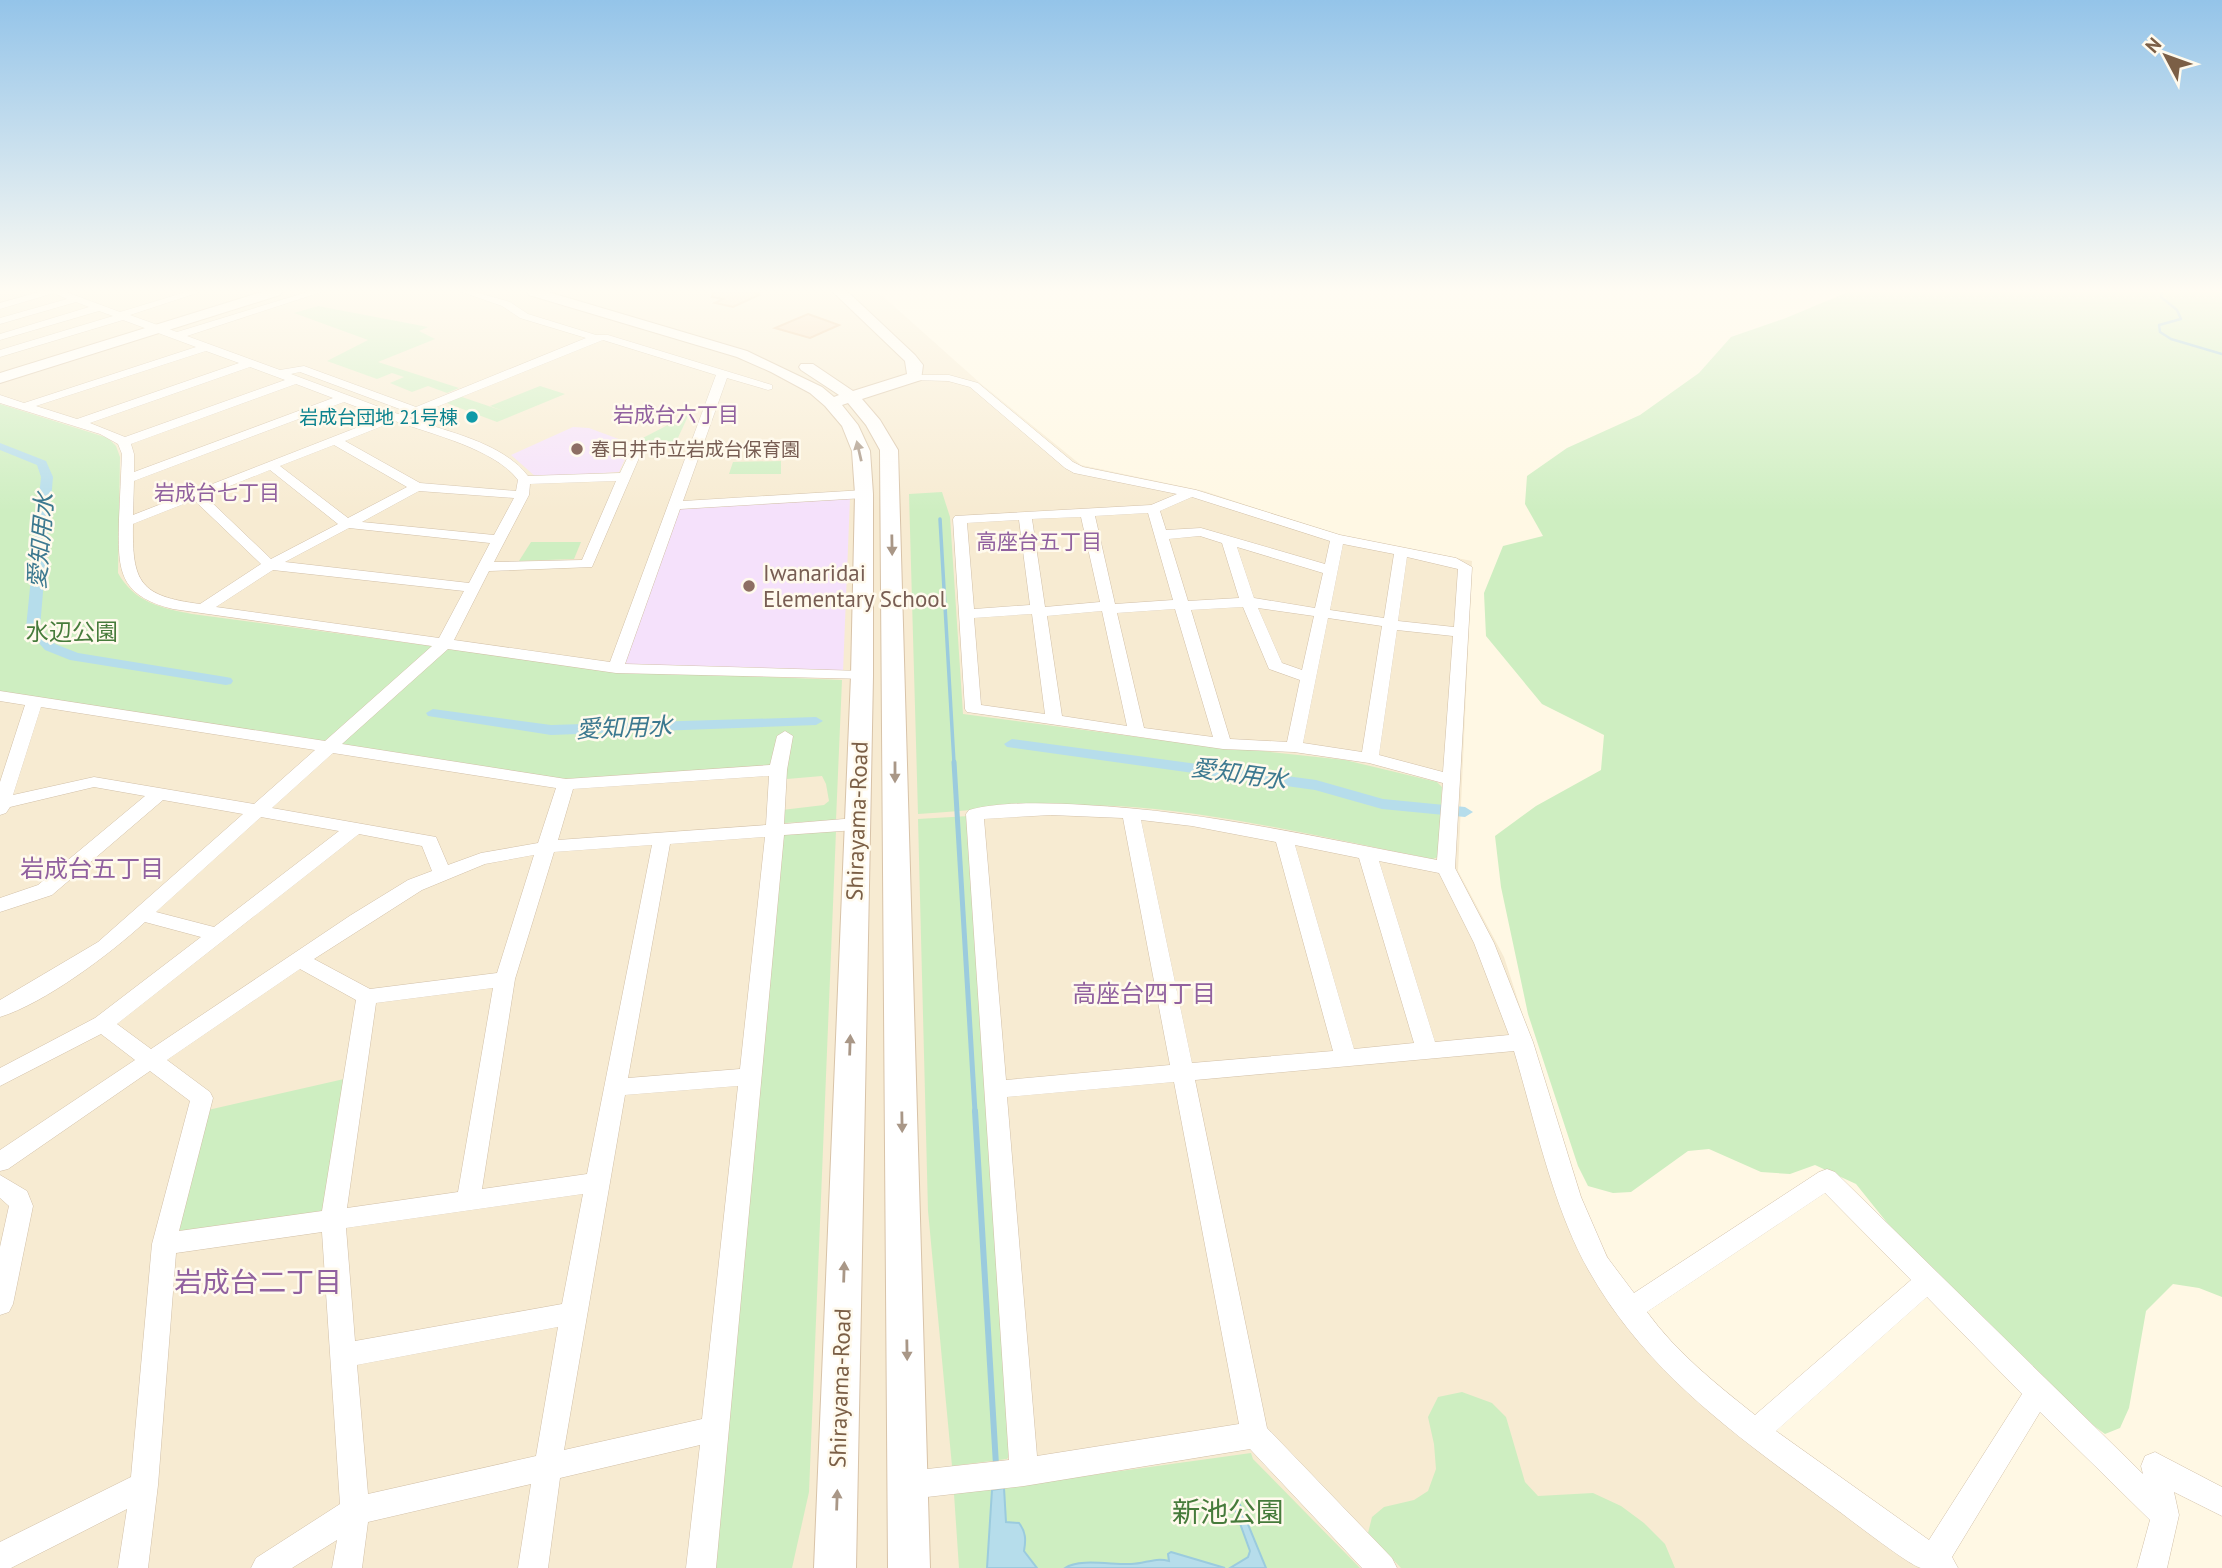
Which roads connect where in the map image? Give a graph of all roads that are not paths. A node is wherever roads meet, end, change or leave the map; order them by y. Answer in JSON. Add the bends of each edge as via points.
{"nodes":[{"id":1,"x":23,"y":365,"type":"edge"},
{"id":2,"x":38,"y":365,"type":"edge"},
{"id":3,"x":150,"y":365,"type":"edge"},
{"id":4,"x":244,"y":365,"type":"edge"},
{"id":5,"x":256,"y":365,"type":"edge"},
{"id":6,"x":529,"y":365,"type":"edge"},
{"id":7,"x":691,"y":365,"type":"edge"},
{"id":8,"x":766,"y":365,"type":"edge"},
{"id":9,"x":800,"y":365,"type":"edge"},
{"id":10,"x":915,"y":365,"type":"edge"},
{"id":11,"x":0,"y":372,"type":"edge"},
{"id":12,"x":280,"y":374,"type":"junction"},
{"id":13,"x":722,"y":375,"type":"junction"},
{"id":14,"x":915,"y":377,"type":"junction"},
{"id":15,"x":0,"y":378,"type":"edge"},
{"id":16,"x":296,"y":380,"type":"junction"},
{"id":17,"x":768,"y":387,"type":"dead end"},
{"id":18,"x":344,"y":398,"type":"junction"},
{"id":19,"x":0,"y":399,"type":"edge"},
{"id":20,"x":842,"y":400,"type":"junction"},
{"id":21,"x":25,"y":406,"type":"junction"},
{"id":22,"x":416,"y":411,"type":"junction"},
{"id":23,"x":396,"y":417,"type":"junction"},
{"id":24,"x":77,"y":423,"type":"junction"},
{"id":25,"x":335,"y":440,"type":"junction"},
{"id":26,"x":124,"y":442,"type":"junction"},
{"id":27,"x":636,"y":451,"type":"dead end"},
{"id":28,"x":271,"y":465,"type":"junction"},
{"id":29,"x":625,"y":477,"type":"junction"},
{"id":30,"x":128,"y":479,"type":"junction"},
{"id":31,"x":416,"y":487,"type":"junction"},
{"id":32,"x":523,"y":488,"type":"junction"},
{"id":33,"x":1192,"y":493,"type":"junction"},
{"id":34,"x":864,"y":494,"type":"junction"},
{"id":35,"x":196,"y":495,"type":"junction"},
{"id":36,"x":676,"y":505,"type":"junction"},
{"id":37,"x":1153,"y":509,"type":"junction"},
{"id":38,"x":1087,"y":512,"type":"junction"},
{"id":39,"x":1025,"y":515,"type":"junction"},
{"id":40,"x":127,"y":522,"type":"junction"},
{"id":41,"x":347,"y":524,"type":"junction"},
{"id":42,"x":1161,"y":535,"type":"junction"},
{"id":43,"x":1337,"y":539,"type":"junction"},
{"id":44,"x":499,"y":540,"type":"junction"},
{"id":45,"x":1228,"y":540,"type":"junction"},
{"id":46,"x":1401,"y":551,"type":"junction"},
{"id":47,"x":270,"y":565,"type":"junction"},
{"id":48,"x":485,"y":567,"type":"junction"},
{"id":49,"x":1329,"y":570,"type":"junction"},
{"id":50,"x":474,"y":588,"type":"junction"},
{"id":51,"x":1248,"y":603,"type":"junction"},
{"id":52,"x":1183,"y":605,"type":"junction"},
{"id":53,"x":1109,"y":608,"type":"junction"},
{"id":54,"x":201,"y":610,"type":"junction"},
{"id":55,"x":1038,"y":610,"type":"junction"},
{"id":56,"x":1320,"y":613,"type":"junction"},
{"id":57,"x":967,"y":614,"type":"junction"},
{"id":58,"x":1390,"y":624,"type":"junction"},
{"id":59,"x":1460,"y":632,"type":"junction"},
{"id":60,"x":444,"y":644,"type":"junction"},
{"id":61,"x":616,"y":668,"type":"junction"},
{"id":62,"x":862,"y":676,"type":"junction"},
{"id":63,"x":1308,"y":678,"type":"junction"},
{"id":64,"x":0,"y":696,"type":"edge"},
{"id":65,"x":34,"y":702,"type":"junction"},
{"id":66,"x":1054,"y":720,"type":"junction"},
{"id":67,"x":1137,"y":732,"type":"junction"},
{"id":68,"x":785,"y":736,"type":"dead end"},
{"id":69,"x":1223,"y":744,"type":"junction"},
{"id":70,"x":1294,"y":747,"type":"junction"},
{"id":71,"x":330,"y":748,"type":"junction"},
{"id":72,"x":1370,"y":758,"type":"junction"},
{"id":73,"x":778,"y":770,"type":"junction"},
{"id":74,"x":1451,"y":780,"type":"junction"},
{"id":75,"x":566,"y":784,"type":"junction"},
{"id":76,"x":158,"y":795,"type":"junction"},
{"id":77,"x":1,"y":806,"type":"edge"},
{"id":78,"x":258,"y":812,"type":"junction"},
{"id":79,"x":1131,"y":813,"type":"junction"},
{"id":80,"x":856,"y":824,"type":"junction"},
{"id":81,"x":355,"y":828,"type":"junction"},
{"id":82,"x":775,"y":830,"type":"junction"},
{"id":83,"x":1284,"y":838,"type":"junction"},
{"id":84,"x":662,"y":839,"type":"junction"},
{"id":85,"x":547,"y":847,"type":"junction"},
{"id":86,"x":1367,"y":853,"type":"junction"},
{"id":87,"x":1446,"y":868,"type":"junction"},
{"id":88,"x":442,"y":874,"type":"junction"},
{"id":89,"x":0,"y":905,"type":"edge"},
{"id":90,"x":143,"y":915,"type":"junction"},
{"id":91,"x":219,"y":934,"type":"junction"},
{"id":92,"x":299,"y":960,"type":"junction"},
{"id":93,"x":505,"y":979,"type":"junction"},
{"id":94,"x":367,"y":997,"type":"junction"},
{"id":95,"x":0,"y":1009,"type":"edge"},
{"id":96,"x":102,"y":1024,"type":"junction"},
{"id":97,"x":1522,"y":1042,"type":"junction"},
{"id":98,"x":1427,"y":1050,"type":"junction"},
{"id":99,"x":1346,"y":1058,"type":"junction"},
{"id":100,"x":151,"y":1060,"type":"junction"},
{"id":101,"x":1182,"y":1072,"type":"junction"},
{"id":102,"x":749,"y":1077,"type":"junction"},
{"id":103,"x":0,"y":1078,"type":"edge"},
{"id":104,"x":617,"y":1087,"type":"junction"},
{"id":105,"x":997,"y":1088,"type":"junction"},
{"id":106,"x":0,"y":1162,"type":"edge"},
{"id":107,"x":597,"y":1182,"type":"junction"},
{"id":108,"x":0,"y":1185,"type":"edge"},
{"id":109,"x":468,"y":1201,"type":"junction"},
{"id":110,"x":333,"y":1220,"type":"junction"},
{"id":111,"x":164,"y":1244,"type":"junction"},
{"id":112,"x":1927,"y":1282,"type":"junction"},
{"id":113,"x":0,"y":1304,"type":"edge"},
{"id":114,"x":1629,"y":1310,"type":"junction"},
{"id":115,"x":574,"y":1313,"type":"junction"},
{"id":116,"x":345,"y":1355,"type":"junction"},
{"id":117,"x":2038,"y":1392,"type":"junction"},
{"id":118,"x":714,"y":1429,"type":"junction"},
{"id":119,"x":1755,"y":1432,"type":"junction"},
{"id":120,"x":1255,"y":1435,"type":"junction"},
{"id":121,"x":547,"y":1465,"type":"junction"},
{"id":122,"x":1024,"y":1472,"type":"junction"},
{"id":123,"x":144,"y":1485,"type":"junction"},
{"id":124,"x":909,"y":1485,"type":"junction"},
{"id":125,"x":2222,"y":1502,"type":"edge"},
{"id":126,"x":355,"y":1511,"type":"junction"},
{"id":127,"x":2165,"y":1515,"type":"junction"},
{"id":128,"x":0,"y":1558,"type":"edge"},
{"id":129,"x":1938,"y":1564,"type":"edge"},
{"id":130,"x":133,"y":1568,"type":"edge"},
{"id":131,"x":266,"y":1568,"type":"edge"},
{"id":132,"x":347,"y":1568,"type":"edge"},
{"id":133,"x":533,"y":1568,"type":"edge"},
{"id":134,"x":701,"y":1568,"type":"edge"},
{"id":135,"x":835,"y":1568,"type":"edge"},
{"id":136,"x":909,"y":1568,"type":"edge"},
{"id":137,"x":1382,"y":1568,"type":"edge"},
{"id":138,"x":2152,"y":1568,"type":"edge"}],
"edges":[{"from":1,"to":11,"type":"street"},
{"from":2,"to":15,"type":"street"},
{"from":3,"to":21,"type":"street"},
{"from":4,"to":24,"type":"street"},
{"from":5,"to":12,"type":"street"},
{"from":6,"to":22,"type":"street"},
{"from":7,"to":13,"type":"street"},
{"from":8,"to":20,"type":"street","name":"Shirayama-Road"},
{"from":9,"to":20,"type":"street","name":"Shirayama-Road","via":[[820,374]]},
{"from":10,"to":14,"type":"street"},
{"from":12,"to":16,"type":"street"},
{"from":12,"to":22,"type":"street","via":[[300,368]]},
{"from":13,"to":17,"type":"street"},
{"from":13,"to":36,"type":"street"},
{"from":14,"to":20,"type":"street"},
{"from":14,"to":33,"type":"street","via":[[949,378],[974,385],[1079,470]]},
{"from":16,"to":18,"type":"street"},
{"from":16,"to":26,"type":"street"},
{"from":18,"to":23,"type":"street"},
{"from":18,"to":30,"type":"street"},
{"from":19,"to":21,"type":"street"},
{"from":34,"to":20,"type":"street","name":"Shirayama-Road","one_way":true,"via":[[861,451]]},
{"from":20,"to":124,"type":"street","name":"Shirayama-Road","one_way":true,"via":[[872,420],[889,450]]},
{"from":21,"to":24,"type":"street"},
{"from":22,"to":23,"type":"street"},
{"from":23,"to":25,"type":"street"},
{"from":23,"to":32,"type":"street","via":[[503,458],[513,465]]},
{"from":24,"to":26,"type":"street"},
{"from":25,"to":28,"type":"street"},
{"from":25,"to":31,"type":"street"},
{"from":26,"to":30,"type":"street"},
{"from":27,"to":29,"type":"street"},
{"from":28,"to":35,"type":"street"},
{"from":28,"to":41,"type":"street"},
{"from":29,"to":32,"type":"street"},
{"from":29,"to":48,"type":"street","via":[[587,564]]},
{"from":30,"to":40,"type":"street"},
{"from":31,"to":32,"type":"street"},
{"from":31,"to":41,"type":"street"},
{"from":32,"to":44,"type":"street"},
{"from":33,"to":37,"type":"street"},
{"from":33,"to":43,"type":"street"},
{"from":34,"to":36,"type":"street"},
{"from":34,"to":62,"type":"street","name":"Shirayama-Road"},
{"from":35,"to":40,"type":"street"},
{"from":35,"to":47,"type":"street"},
{"from":36,"to":61,"type":"street"},
{"from":37,"to":38,"type":"street"},
{"from":37,"to":42,"type":"street"},
{"from":38,"to":39,"type":"street"},
{"from":38,"to":53,"type":"street"},
{"from":39,"to":55,"type":"street"},
{"from":39,"to":57,"type":"street","via":[[960,519]]},
{"from":40,"to":54,"type":"street","via":[[125,561],[130,579],[151,596]]},
{"from":41,"to":44,"type":"street"},
{"from":41,"to":47,"type":"street"},
{"from":42,"to":45,"type":"street","via":[[1202,532]]},
{"from":42,"to":52,"type":"street"},
{"from":43,"to":46,"type":"street"},
{"from":43,"to":49,"type":"street"},
{"from":44,"to":48,"type":"street"},
{"from":45,"to":49,"type":"street"},
{"from":45,"to":51,"type":"street"},
{"from":46,"to":58,"type":"street"},
{"from":46,"to":59,"type":"street","via":[[1465,567]]},
{"from":47,"to":50,"type":"street"},
{"from":47,"to":54,"type":"street"},
{"from":48,"to":50,"type":"street"},
{"from":49,"to":56,"type":"street"},
{"from":50,"to":60,"type":"street"},
{"from":51,"to":52,"type":"street"},
{"from":51,"to":56,"type":"street"},
{"from":51,"to":63,"type":"street","via":[[1275,666]]},
{"from":52,"to":53,"type":"street"},
{"from":52,"to":69,"type":"street"},
{"from":53,"to":55,"type":"street"},
{"from":53,"to":67,"type":"street"},
{"from":54,"to":60,"type":"street"},
{"from":55,"to":57,"type":"street"},
{"from":55,"to":66,"type":"street"},
{"from":56,"to":58,"type":"street"},
{"from":56,"to":63,"type":"street"},
{"from":57,"to":66,"type":"street","via":[[974,709]]},
{"from":58,"to":59,"type":"street"},
{"from":58,"to":72,"type":"street"},
{"from":59,"to":74,"type":"street"},
{"from":60,"to":61,"type":"street"},
{"from":60,"to":71,"type":"street"},
{"from":61,"to":62,"type":"street"},
{"from":62,"to":80,"type":"street","name":"Shirayama-Road"},
{"from":63,"to":70,"type":"street"},
{"from":64,"to":65,"type":"street"},
{"from":65,"to":71,"type":"street"},
{"from":65,"to":77,"type":"street"},
{"from":66,"to":67,"type":"street"},
{"from":67,"to":69,"type":"street"},
{"from":68,"to":73,"type":"street"},
{"from":69,"to":70,"type":"street"},
{"from":70,"to":72,"type":"street"},
{"from":71,"to":75,"type":"street"},
{"from":71,"to":78,"type":"street"},
{"from":72,"to":74,"type":"street"},
{"from":73,"to":75,"type":"street"},
{"from":73,"to":82,"type":"street"},
{"from":74,"to":87,"type":"street"},
{"from":75,"to":85,"type":"street"},
{"from":76,"to":77,"type":"street","via":[[94,782]]},
{"from":76,"to":78,"type":"street"},
{"from":76,"to":89,"type":"street","via":[[45,890]]},
{"from":78,"to":81,"type":"street"},
{"from":78,"to":90,"type":"street"},
{"from":79,"to":83,"type":"street"},
{"from":79,"to":101,"type":"street"},
{"from":79,"to":105,"type":"street","via":[[1051,809],[975,814]]},
{"from":80,"to":82,"type":"street"},
{"from":135,"to":80,"type":"street","name":"Shirayama-Road","one_way":true},
{"from":81,"to":88,"type":"street","via":[[430,841]]},
{"from":81,"to":91,"type":"street"},
{"from":82,"to":84,"type":"street"},
{"from":82,"to":102,"type":"street"},
{"from":83,"to":86,"type":"street"},
{"from":83,"to":99,"type":"street"},
{"from":84,"to":85,"type":"street"},
{"from":84,"to":104,"type":"street"},
{"from":85,"to":88,"type":"street","via":[[481,859]]},
{"from":85,"to":93,"type":"street"},
{"from":86,"to":87,"type":"street"},
{"from":86,"to":98,"type":"street"},
{"from":87,"to":97,"type":"street","via":[[1484,943]]},
{"from":88,"to":92,"type":"street","via":[[415,885]]},
{"from":90,"to":91,"type":"street"},
{"from":90,"to":95,"type":"street","via":[[76,967]]},
{"from":91,"to":96,"type":"street"},
{"from":92,"to":94,"type":"street"},
{"from":92,"to":100,"type":"street"},
{"from":93,"to":94,"type":"street"},
{"from":93,"to":109,"type":"street"},
{"from":94,"to":110,"type":"street"},
{"from":96,"to":100,"type":"street"},
{"from":96,"to":103,"type":"street"},
{"from":97,"to":98,"type":"street"},
{"from":97,"to":114,"type":"street","via":[[1569,1197],[1598,1264]]},
{"from":98,"to":99,"type":"street"},
{"from":99,"to":101,"type":"street"},
{"from":100,"to":106,"type":"street"},
{"from":100,"to":111,"type":"street","via":[[202,1098]]},
{"from":101,"to":105,"type":"street"},
{"from":101,"to":120,"type":"street"},
{"from":102,"to":104,"type":"street"},
{"from":102,"to":118,"type":"street"},
{"from":104,"to":107,"type":"street"},
{"from":105,"to":122,"type":"street"},
{"from":107,"to":109,"type":"street"},
{"from":107,"to":115,"type":"street"},
{"from":108,"to":113,"type":"street","via":[[19,1198],[21,1206]]},
{"from":109,"to":110,"type":"street"},
{"from":110,"to":111,"type":"street"},
{"from":110,"to":116,"type":"street"},
{"from":111,"to":123,"type":"street"},
{"from":112,"to":114,"type":"street","via":[[1826,1180]]},
{"from":112,"to":117,"type":"street"},
{"from":112,"to":119,"type":"street"},
{"from":114,"to":119,"type":"street","via":[[1667,1358]]},
{"from":115,"to":116,"type":"street"},
{"from":115,"to":121,"type":"street"},
{"from":116,"to":126,"type":"street"},
{"from":117,"to":127,"type":"street"},
{"from":117,"to":129,"type":"street"},
{"from":118,"to":121,"type":"street"},
{"from":118,"to":134,"type":"street"},
{"from":119,"to":129,"type":"street"},
{"from":120,"to":122,"type":"street"},
{"from":120,"to":137,"type":"street"},
{"from":121,"to":126,"type":"street"},
{"from":121,"to":133,"type":"street"},
{"from":122,"to":124,"type":"street"},
{"from":123,"to":128,"type":"street"},
{"from":123,"to":130,"type":"street"},
{"from":124,"to":136,"type":"street","name":"Shirayama-Road"},
{"from":125,"to":127,"type":"street","via":[[2155,1466]]},
{"from":126,"to":131,"type":"street"},
{"from":126,"to":132,"type":"street"},
{"from":127,"to":138,"type":"street"}]}
